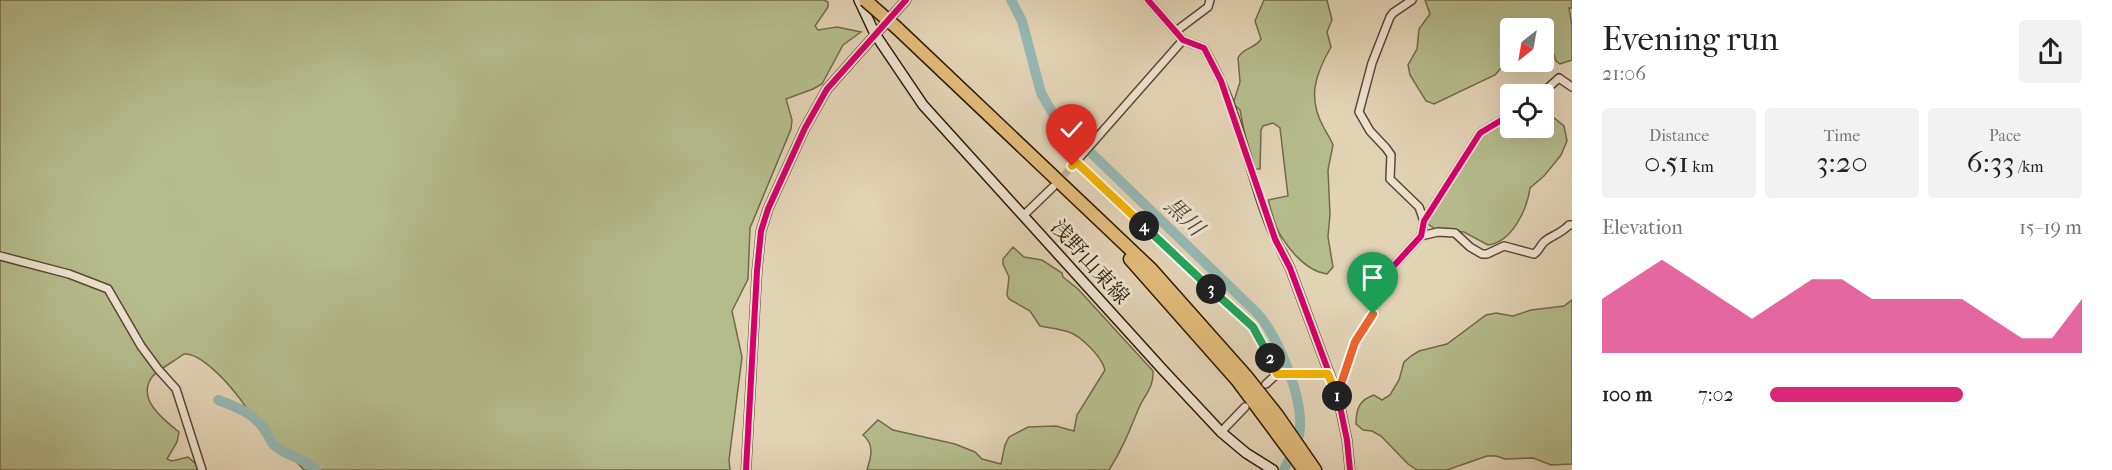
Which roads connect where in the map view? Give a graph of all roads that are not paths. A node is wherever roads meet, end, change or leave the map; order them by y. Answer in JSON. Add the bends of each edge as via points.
{"nodes":[{"id":1,"x":860,"y":0,"type":"edge"},
{"id":2,"x":865,"y":0,"type":"edge"},
{"id":3,"x":906,"y":0,"type":"edge"},
{"id":4,"x":1210,"y":0,"type":"edge"},
{"id":5,"x":1412,"y":0,"type":"edge"},
{"id":6,"x":1152,"y":2,"type":"edge"},
{"id":7,"x":1176,"y":31,"type":"junction"},
{"id":8,"x":875,"y":34,"type":"junction"},
{"id":9,"x":1183,"y":40,"type":"junction"},
{"id":10,"x":1552,"y":84,"type":"edge"},
{"id":11,"x":1572,"y":87,"type":"edge"},
{"id":12,"x":1500,"y":121,"type":"edge"},
{"id":13,"x":1034,"y":158,"type":"junction"},
{"id":14,"x":1053,"y":187,"type":"tunnel mouth"},
{"id":15,"x":1024,"y":216,"type":"junction"},
{"id":16,"x":1424,"y":221,"type":"junction"},
{"id":17,"x":1572,"y":225,"type":"edge"},
{"id":18,"x":1420,"y":236,"type":"junction"},
{"id":19,"x":1282,"y":252,"type":"joint"},
{"id":20,"x":0,"y":256,"type":"edge"},
{"id":21,"x":1277,"y":374,"type":"junction"},
{"id":22,"x":1328,"y":374,"type":"junction"},
{"id":23,"x":1266,"y":384,"type":"dead end"},
{"id":24,"x":1338,"y":397,"type":"junction"},
{"id":25,"x":1245,"y":407,"type":"dead end"},
{"id":26,"x":1221,"y":432,"type":"junction"},
{"id":27,"x":1268,"y":469,"type":"edge"},
{"id":28,"x":202,"y":470,"type":"edge"},
{"id":29,"x":746,"y":470,"type":"edge"},
{"id":30,"x":1304,"y":470,"type":"edge"},
{"id":31,"x":1315,"y":470,"type":"edge"},
{"id":32,"x":1350,"y":470,"type":"edge"}],
"edges":[{"from":1,"to":8,"type":"main road","name":"浅野山東線"},
{"from":2,"to":13,"type":"highway","bridge":true},
{"from":3,"to":8,"type":"street"},
{"from":4,"to":7,"type":"street","via":[[1208,7]]},
{"from":5,"to":16,"type":"street","via":[[1390,17],[1359,112],[1391,155],[1390,179],[1419,207]]},
{"from":6,"to":7,"type":"street"},
{"from":7,"to":9,"type":"street"},
{"from":8,"to":15,"type":"main road","name":"浅野山東線","via":[[923,105]]},
{"from":8,"to":29,"type":"street","via":[[818,104],[761,231]]},
{"from":9,"to":19,"type":"street","via":[[1204,48],[1221,81]]},
{"from":9,"to":21,"type":"street","via":[[1074,164],[1253,327]]},
{"from":10,"to":11,"type":"street","via":[[1559,78]]},
{"from":12,"to":16,"type":"street","via":[[1480,133]]},
{"from":13,"to":30,"type":"highway","via":[[1225,365]]},
{"from":13,"to":31,"type":"highway","via":[[1152,269],[1218,342]]},
{"from":14,"to":15,"type":"street"},
{"from":15,"to":26,"type":"main road","name":"浅野山東線"},
{"from":16,"to":18,"type":"street"},
{"from":17,"to":18,"type":"street","via":[[1544,241],[1534,254],[1504,246],[1482,254],[1455,233]]},
{"from":18,"to":24,"type":"street","via":[[1390,270],[1373,314],[1355,342]]},
{"from":19,"to":22,"type":"street"},
{"from":20,"to":28,"type":"street","via":[[108,289],[141,346],[176,389]]},
{"from":21,"to":22,"type":"street"},
{"from":21,"to":23,"type":"street"},
{"from":22,"to":24,"type":"street"},
{"from":24,"to":32,"type":"street"},
{"from":25,"to":26,"type":"street"},
{"from":26,"to":27,"type":"main road","name":"浅野山東線"}]}
